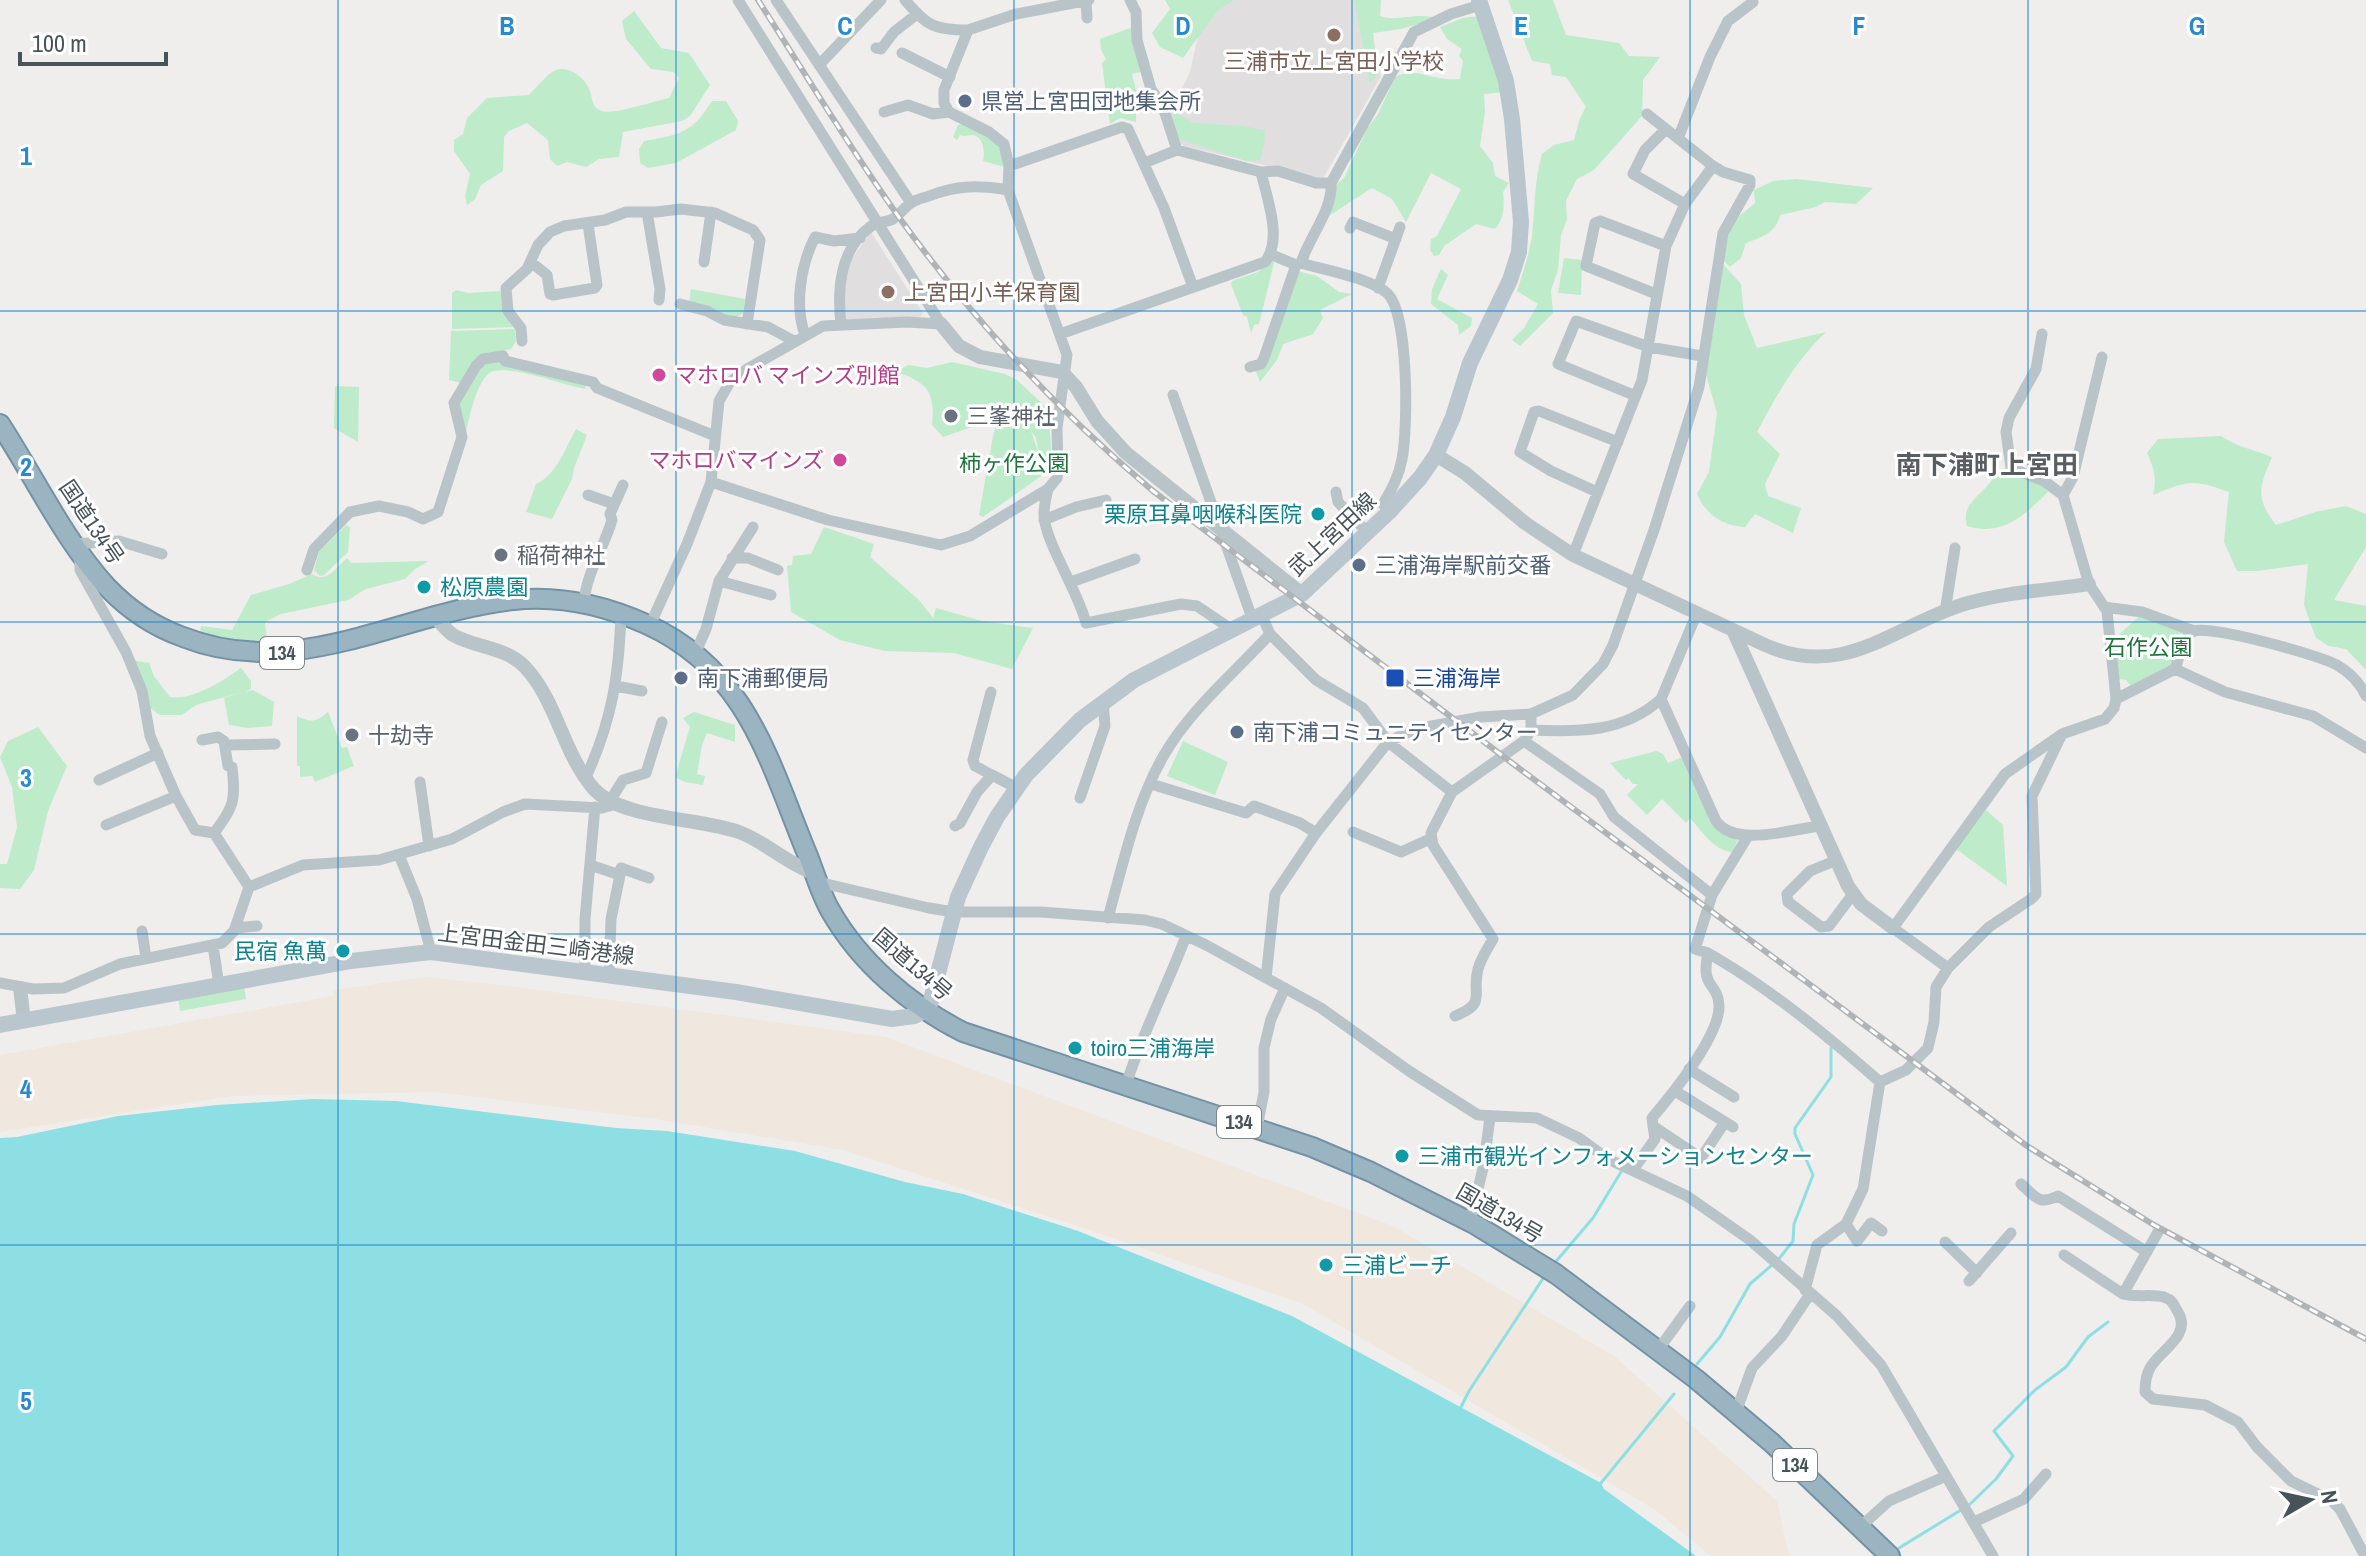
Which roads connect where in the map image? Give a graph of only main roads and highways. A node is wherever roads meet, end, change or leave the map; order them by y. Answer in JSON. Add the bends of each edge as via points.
{"nodes":[{"id":1,"x":1479,"y":2,"type":"edge"},
{"id":2,"x":0,"y":424,"type":"edge"},
{"id":3,"x":924,"y":1011,"type":"junction"},
{"id":4,"x":0,"y":1025,"type":"edge"},
{"id":5,"x":1890,"y":1556,"type":"edge"}],
"edges":[{"from":1,"to":3,"type":"main road","name":"武上宮田線","via":[[1508,93],[1521,222],[1519,252],[1436,455],[1389,512],[1302,594],[1103,701],[1017,788],[981,847],[954,912],[934,995]]},
{"from":2,"to":3,"type":"highway","name":"国道134号","number":"134","via":[[109,589],[142,617],[215,649],[290,652],[513,600],[584,603],[650,625],[695,654],[734,695],[760,737],[830,910],[867,961]]},
{"from":3,"to":4,"type":"main road","name":"上宮田金田三崎港線","via":[[892,1019],[736,992],[431,952]]},
{"from":3,"to":5,"type":"highway","name":"国道134号","number":"134","via":[[963,1032],[1341,1158],[1470,1222],[1548,1269],[1736,1412]]}]}
